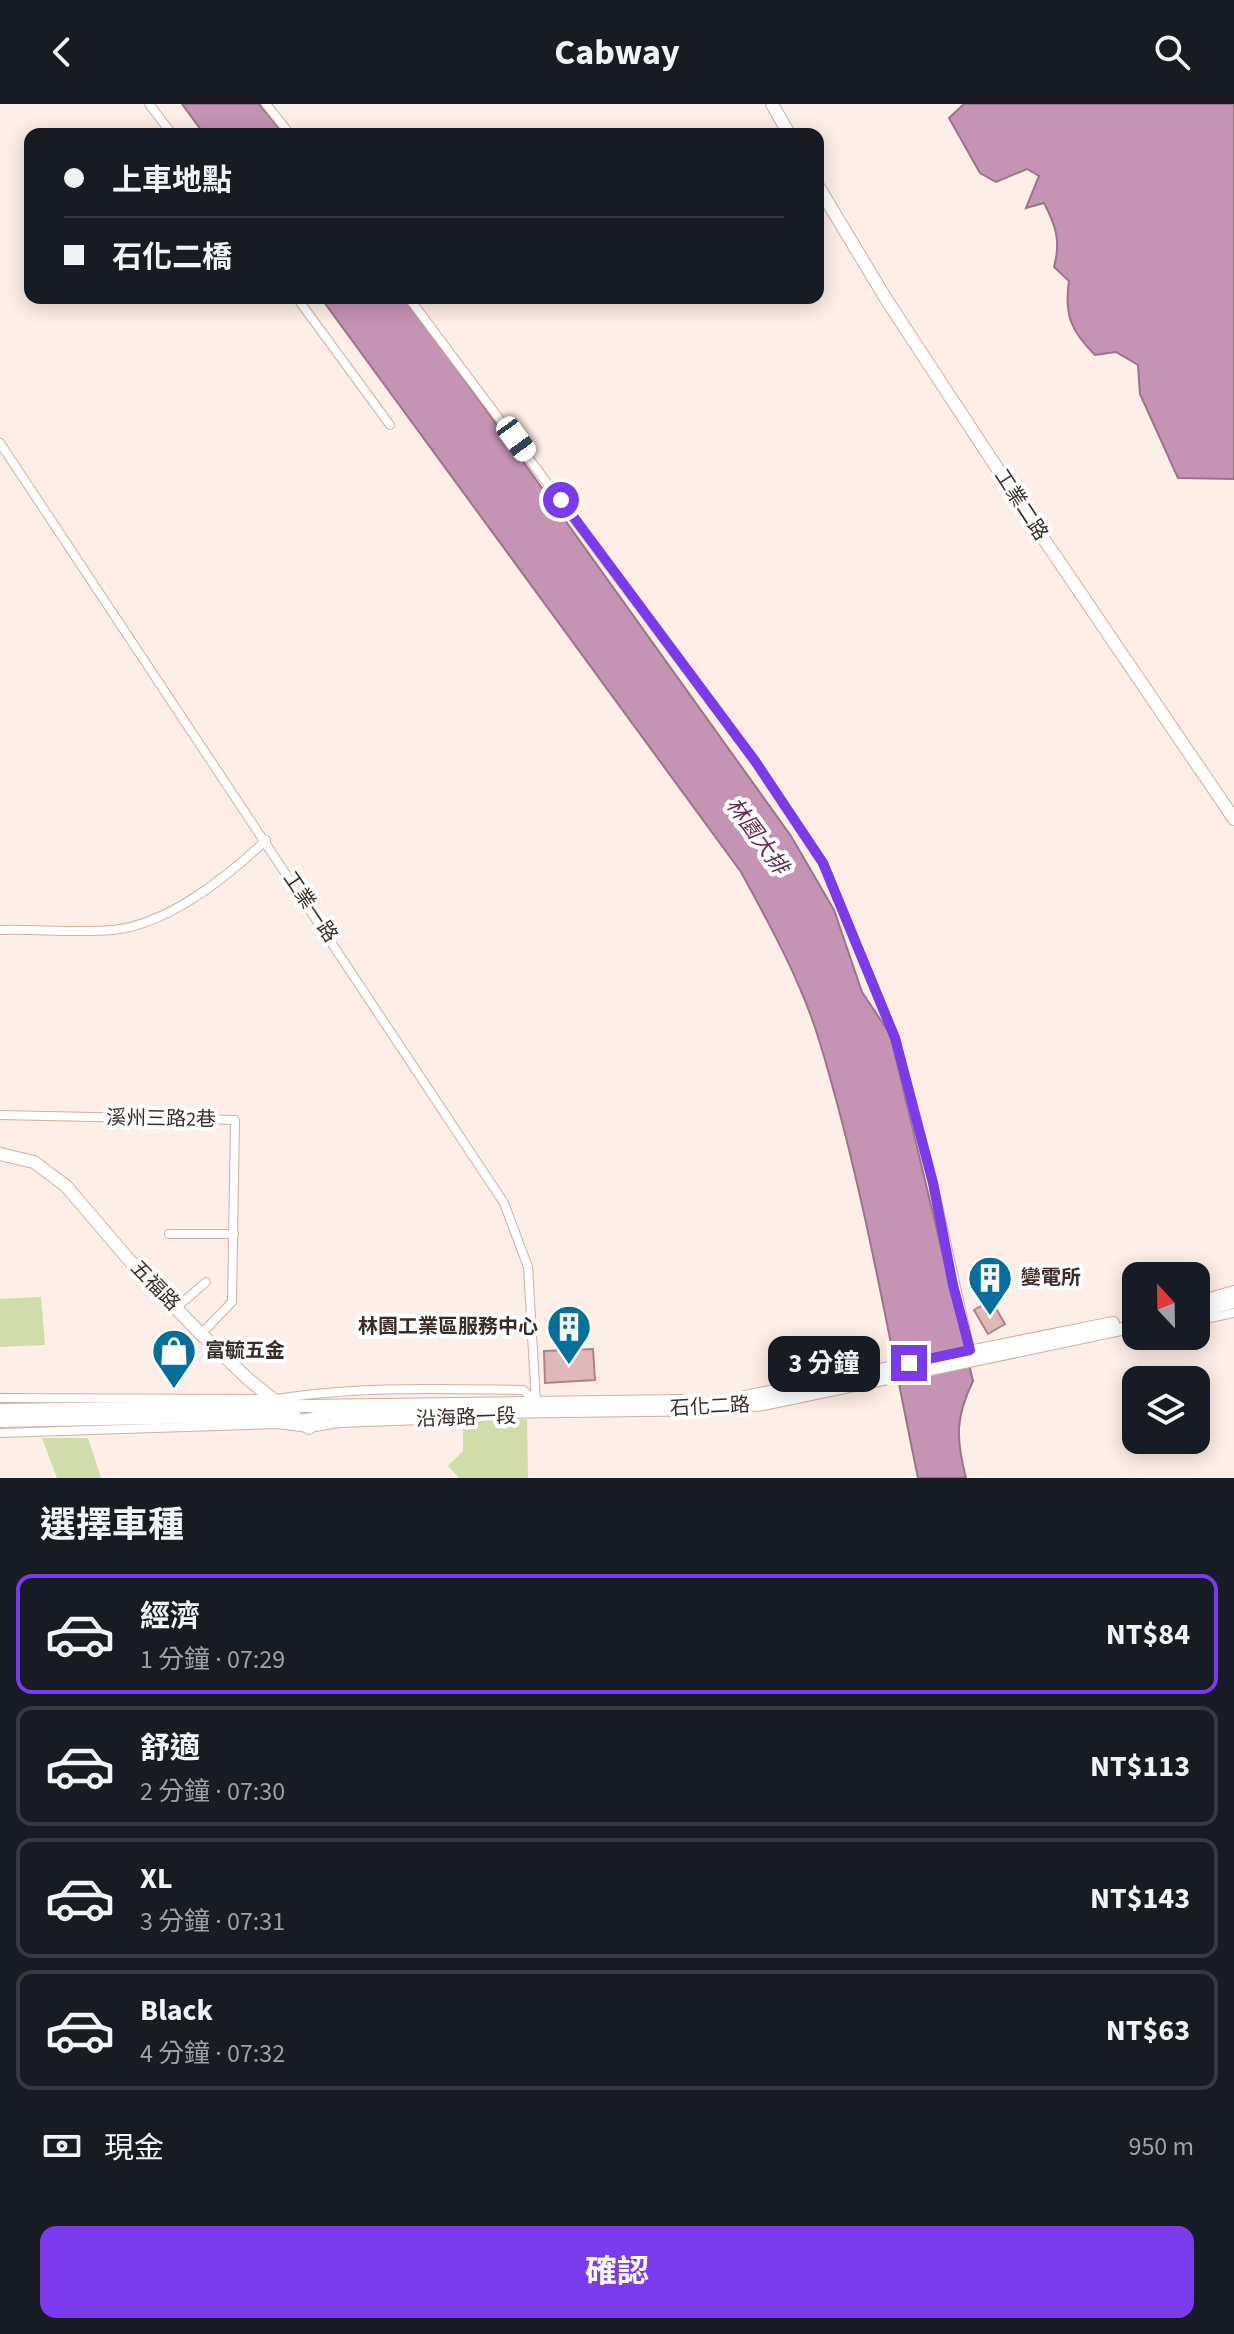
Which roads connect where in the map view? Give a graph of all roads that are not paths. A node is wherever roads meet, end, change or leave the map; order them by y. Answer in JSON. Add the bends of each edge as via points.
{"nodes":[{"id":1,"x":149,"y":104,"type":"edge"},
{"id":2,"x":266,"y":104,"type":"edge"},
{"id":3,"x":772,"y":104,"type":"edge"},
{"id":4,"x":167,"y":128,"type":"edge"},
{"id":5,"x":285,"y":128,"type":"edge"},
{"id":6,"x":786,"y":128,"type":"edge"},
{"id":7,"x":824,"y":196,"type":"edge"},
{"id":8,"x":301,"y":304,"type":"edge"},
{"id":9,"x":413,"y":304,"type":"edge"},
{"id":10,"x":390,"y":425,"type":"dead end"},
{"id":11,"x":0,"y":443,"type":"edge"},
{"id":12,"x":1234,"y":819,"type":"edge"},
{"id":13,"x":266,"y":840,"type":"junction"},
{"id":14,"x":0,"y":930,"type":"edge"},
{"id":15,"x":0,"y":1115,"type":"edge"},
{"id":16,"x":0,"y":1154,"type":"edge"},
{"id":17,"x":169,"y":1234,"type":"dead end"},
{"id":18,"x":234,"y":1234,"type":"junction"},
{"id":19,"x":206,"y":1282,"type":"dead end"},
{"id":20,"x":1234,"y":1290,"type":"edge"},
{"id":21,"x":1210,"y":1296,"type":"edge"},
{"id":22,"x":1210,"y":1302,"type":"edge"},
{"id":23,"x":1234,"y":1302,"type":"edge"},
{"id":24,"x":1213,"y":1303,"type":"junction"},
{"id":25,"x":1210,"y":1305,"type":"edge"},
{"id":26,"x":176,"y":1308,"type":"junction"},
{"id":27,"x":1234,"y":1313,"type":"edge"},
{"id":28,"x":1210,"y":1318,"type":"edge"},
{"id":29,"x":1122,"y":1321,"type":"edge"},
{"id":30,"x":1122,"y":1328,"type":"edge"},
{"id":31,"x":201,"y":1334,"type":"junction"},
{"id":32,"x":977,"y":1353,"type":"junction"},
{"id":33,"x":0,"y":1398,"type":"edge"},
{"id":34,"x":281,"y":1403,"type":"junction"},
{"id":35,"x":536,"y":1406,"type":"junction"},
{"id":36,"x":0,"y":1410,"type":"edge"},
{"id":37,"x":0,"y":1421,"type":"edge"},
{"id":38,"x":306,"y":1424,"type":"junction"},
{"id":39,"x":0,"y":1433,"type":"edge"}],
"edges":[{"from":1,"to":4,"type":"street"},
{"from":2,"to":5,"type":"street"},
{"from":3,"to":6,"type":"main road"},
{"from":7,"to":12,"type":"main road","name":"工業二路","via":[[1030,519]]},
{"from":8,"to":10,"type":"street"},
{"from":9,"to":32,"type":"street","via":[[755,761],[823,863],[895,1038]]},
{"from":11,"to":13,"type":"street","name":"工業一路"},
{"from":13,"to":14,"type":"street","via":[[239,866],[178,908],[136,924],[114,930]]},
{"from":13,"to":35,"type":"street","name":"工業一路","via":[[504,1203],[528,1267]]},
{"from":15,"to":18,"type":"street","name":"溪州三路2巷","via":[[235,1120]]},
{"from":16,"to":26,"type":"main road","name":"五福路","via":[[49,1171]]},
{"from":17,"to":18,"type":"street"},
{"from":18,"to":31,"type":"street","via":[[232,1302]]},
{"from":19,"to":26,"type":"street"},
{"from":20,"to":21,"type":"street"},
{"from":20,"to":24,"type":"main road"},
{"from":22,"to":24,"type":"main road"},
{"from":23,"to":24,"type":"main road"},
{"from":24,"to":25,"type":"main road"},
{"from":26,"to":31,"type":"main road","name":"五福路"},
{"from":27,"to":28,"type":"street"},
{"from":29,"to":32,"type":"main road"},
{"from":30,"to":32,"type":"main road"},
{"from":31,"to":34,"type":"main road","name":"五福路"},
{"from":32,"to":35,"type":"main road","name":"石化二路","via":[[880,1375],[716,1401]]},
{"from":33,"to":34,"type":"street","name":"沿海路一段"},
{"from":34,"to":35,"type":"main road","name":"沿海路一段"},
{"from":34,"to":36,"type":"main road","name":"沿海路一段"},
{"from":34,"to":38,"type":"main road","name":"五福路"},
{"from":35,"to":38,"type":"main road","name":"沿海路一段","via":[[331,1414]]},
{"from":37,"to":38,"type":"main road","name":"沿海路一段","via":[[262,1416]]},
{"from":38,"to":39,"type":"street","name":"沿海路一段"}]}
